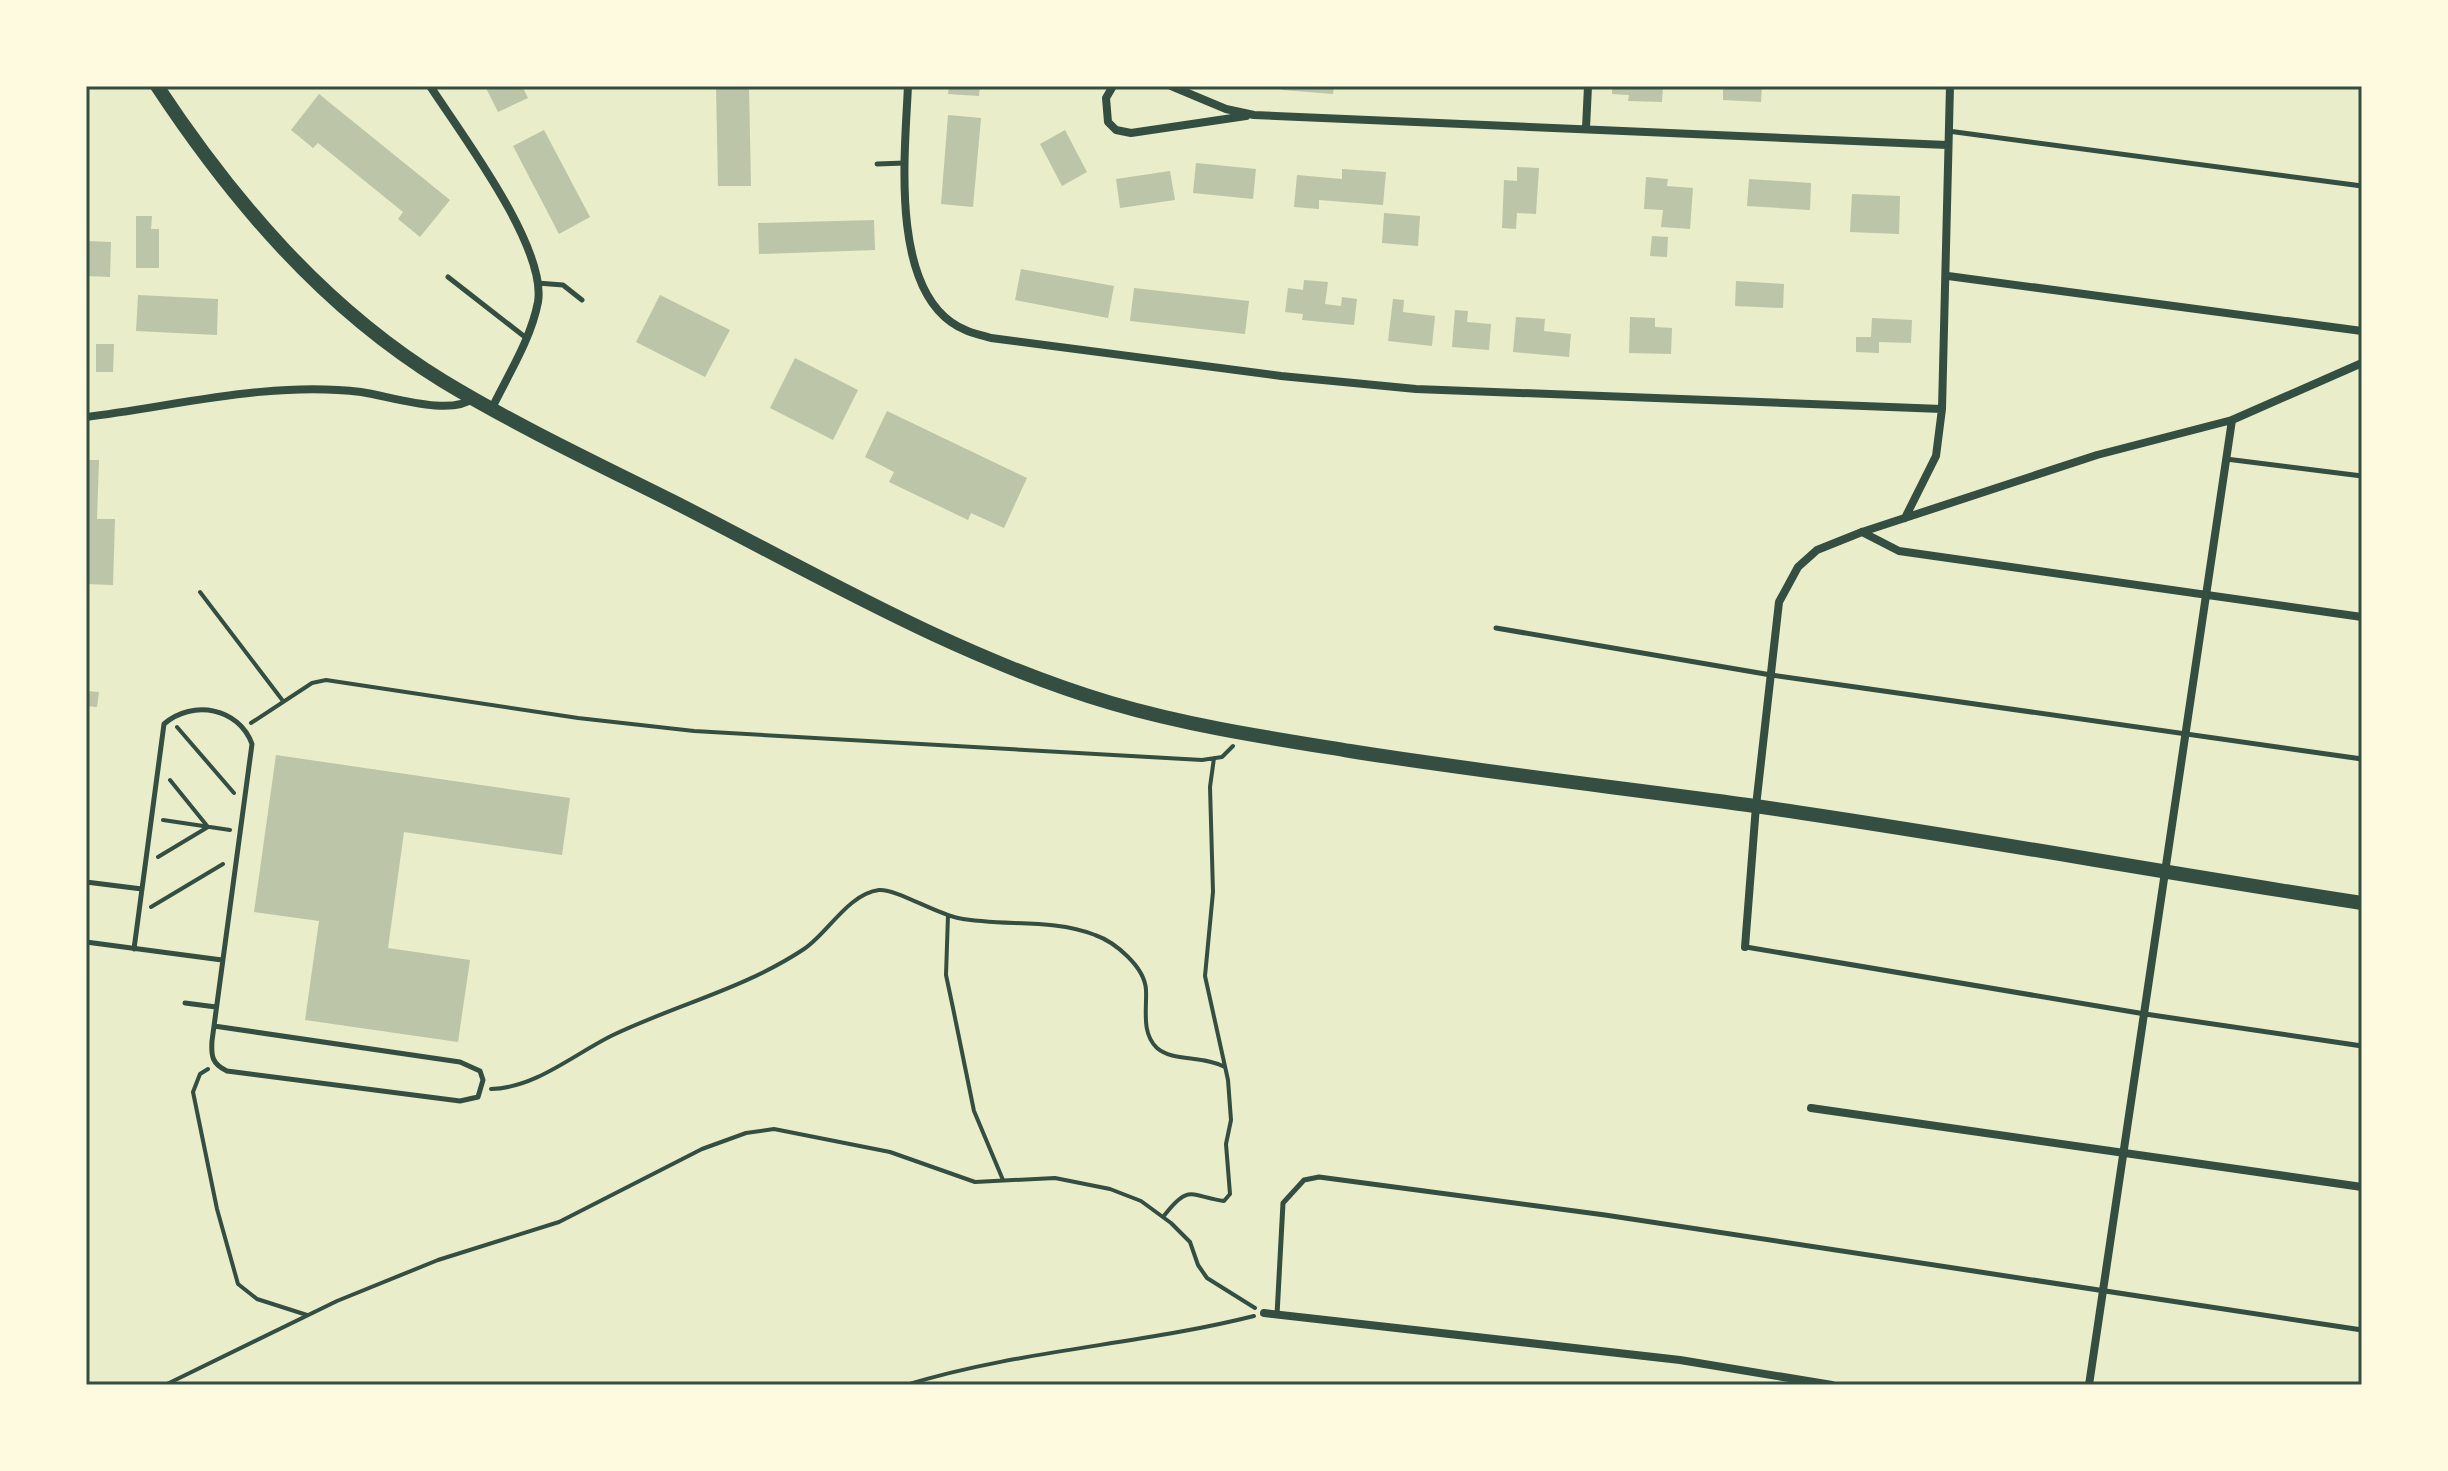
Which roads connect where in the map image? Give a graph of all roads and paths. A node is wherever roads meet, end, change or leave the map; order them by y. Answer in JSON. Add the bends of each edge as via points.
{"nodes":[{"id":1,"x":157,"y":86,"type":"edge"},
{"id":2,"x":430,"y":86,"type":"edge"},
{"id":3,"x":908,"y":86,"type":"edge"},
{"id":4,"x":1113,"y":86,"type":"edge"},
{"id":5,"x":1171,"y":86,"type":"edge"},
{"id":6,"x":1588,"y":86,"type":"edge"},
{"id":7,"x":1950,"y":86,"type":"edge"},
{"id":8,"x":1254,"y":115,"type":"junction"},
{"id":9,"x":1586,"y":128,"type":"junction"},
{"id":10,"x":1948,"y":131,"type":"junction"},
{"id":11,"x":1947,"y":145,"type":"junction"},
{"id":12,"x":906,"y":163,"type":"junction"},
{"id":13,"x":877,"y":164,"type":"dead end"},
{"id":14,"x":2362,"y":186,"type":"edge"},
{"id":15,"x":1948,"y":276,"type":"junction"},
{"id":16,"x":448,"y":277,"type":"dead end"},
{"id":17,"x":537,"y":283,"type":"junction"},
{"id":18,"x":582,"y":300,"type":"dead end"},
{"id":19,"x":2362,"y":331,"type":"edge"},
{"id":20,"x":525,"y":337,"type":"junction"},
{"id":21,"x":2362,"y":363,"type":"edge"},
{"id":22,"x":473,"y":398,"type":"junction"},
{"id":23,"x":492,"y":408,"type":"junction"},
{"id":24,"x":1942,"y":409,"type":"junction"},
{"id":25,"x":86,"y":417,"type":"edge"},
{"id":26,"x":2232,"y":420,"type":"junction"},
{"id":27,"x":2226,"y":459,"type":"junction"},
{"id":28,"x":2362,"y":476,"type":"edge"},
{"id":29,"x":1904,"y":518,"type":"junction"},
{"id":30,"x":1862,"y":532,"type":"junction"},
{"id":31,"x":200,"y":592,"type":"dead end"},
{"id":32,"x":2205,"y":595,"type":"junction"},
{"id":33,"x":2362,"y":617,"type":"edge"},
{"id":34,"x":1496,"y":628,"type":"dead end"},
{"id":35,"x":1771,"y":675,"type":"junction"},
{"id":36,"x":283,"y":701,"type":"junction"},
{"id":37,"x":170,"y":719,"type":"junction"},
{"id":38,"x":244,"y":727,"type":"junction"},
{"id":39,"x":2186,"y":733,"type":"junction"},
{"id":40,"x":1240,"y":734,"type":"junction"},
{"id":41,"x":1214,"y":758,"type":"junction"},
{"id":42,"x":2362,"y":759,"type":"edge"},
{"id":43,"x":159,"y":765,"type":"junction"},
{"id":44,"x":244,"y":804,"type":"junction"},
{"id":45,"x":1756,"y":806,"type":"junction"},
{"id":46,"x":152,"y":819,"type":"junction"},
{"id":47,"x":208,"y":827,"type":"junction"},
{"id":48,"x":240,"y":831,"type":"junction"},
{"id":49,"x":236,"y":856,"type":"junction"},
{"id":50,"x":145,"y":865,"type":"junction"},
{"id":51,"x":2167,"y":873,"type":"junction"},
{"id":52,"x":86,"y":882,"type":"edge"},
{"id":53,"x":142,"y":889,"type":"junction"},
{"id":54,"x":2362,"y":903,"type":"edge"},
{"id":55,"x":139,"y":914,"type":"junction"},
{"id":56,"x":948,"y":915,"type":"junction"},
{"id":57,"x":86,"y":942,"type":"edge"},
{"id":58,"x":1745,"y":947,"type":"joint"},
{"id":59,"x":134,"y":949,"type":"junction"},
{"id":60,"x":222,"y":960,"type":"junction"},
{"id":61,"x":185,"y":1003,"type":"dead end"},
{"id":62,"x":216,"y":1007,"type":"junction"},
{"id":63,"x":2145,"y":1014,"type":"junction"},
{"id":64,"x":214,"y":1026,"type":"junction"},
{"id":65,"x":2362,"y":1046,"type":"edge"},
{"id":66,"x":216,"y":1066,"type":"junction"},
{"id":67,"x":1225,"y":1067,"type":"junction"},
{"id":68,"x":482,"y":1090,"type":"junction"},
{"id":69,"x":1811,"y":1108,"type":"dead end"},
{"id":70,"x":2122,"y":1155,"type":"junction"},
{"id":71,"x":1003,"y":1180,"type":"junction"},
{"id":72,"x":2362,"y":1187,"type":"edge"},
{"id":73,"x":1163,"y":1217,"type":"junction"},
{"id":74,"x":2102,"y":1290,"type":"junction"},
{"id":75,"x":1264,"y":1313,"type":"junction"},
{"id":76,"x":309,"y":1315,"type":"junction"},
{"id":77,"x":1277,"y":1315,"type":"junction"},
{"id":78,"x":2362,"y":1330,"type":"edge"},
{"id":79,"x":165,"y":1385,"type":"edge"},
{"id":80,"x":906,"y":1385,"type":"edge"},
{"id":81,"x":1832,"y":1385,"type":"edge"},
{"id":82,"x":2089,"y":1385,"type":"edge"}],
"edges":[{"from":1,"to":22,"type":"main road","via":[[227,186],[282,250],[397,349]]},
{"from":2,"to":17,"type":"street","via":[[520,232]]},
{"from":3,"to":12,"type":"street"},
{"from":4,"to":8,"type":"street","via":[[1106,98],[1108,122],[1116,130],[1131,133]]},
{"from":5,"to":8,"type":"street"},
{"from":6,"to":9,"type":"street"},
{"from":7,"to":10,"type":"street"},
{"from":8,"to":9,"type":"street"},
{"from":9,"to":11,"type":"street"},
{"from":10,"to":11,"type":"street"},
{"from":10,"to":14,"type":"lane"},
{"from":11,"to":15,"type":"street"},
{"from":12,"to":13,"type":"lane"},
{"from":12,"to":24,"type":"street","via":[[915,271],[951,322],[991,338],[1281,376],[1515,395]]},
{"from":15,"to":19,"type":"street"},
{"from":15,"to":24,"type":"street"},
{"from":16,"to":20,"type":"lane"},
{"from":17,"to":18,"type":"lane","via":[[563,285]]},
{"from":17,"to":20,"type":"street","via":[[538,298]]},
{"from":20,"to":23,"type":"street"},
{"from":21,"to":26,"type":"street"},
{"from":22,"to":23,"type":"main road"},
{"from":22,"to":25,"type":"street","via":[[456,407],[358,392],[255,393]]},
{"from":23,"to":40,"type":"main road","via":[[877,607],[973,651],[1113,704]]},
{"from":24,"to":29,"type":"street","via":[[1936,456]]},
{"from":26,"to":27,"type":"street"},
{"from":26,"to":29,"type":"street","via":[[2097,455]]},
{"from":27,"to":28,"type":"lane"},
{"from":27,"to":32,"type":"street"},
{"from":29,"to":30,"type":"street"},
{"from":30,"to":32,"type":"street","via":[[1899,551]]},
{"from":30,"to":35,"type":"street","via":[[1817,550],[1786,583]]},
{"from":31,"to":36,"type":"path"},
{"from":32,"to":33,"type":"street"},
{"from":32,"to":39,"type":"street"},
{"from":34,"to":35,"type":"lane"},
{"from":35,"to":39,"type":"lane"},
{"from":35,"to":45,"type":"street"},
{"from":36,"to":38,"type":"path"},
{"from":36,"to":41,"type":"path","via":[[326,680],[694,731]]},
{"from":37,"to":38,"type":"lane","via":[[191,710],[209,710],[227,714]]},
{"from":37,"to":43,"type":"lane","via":[[164,724]]},
{"from":37,"to":44,"type":"path"},
{"from":38,"to":44,"type":"lane","via":[[252,744]]},
{"from":39,"to":42,"type":"lane"},
{"from":39,"to":51,"type":"street"},
{"from":40,"to":41,"type":"path","via":[[1232,748]]},
{"from":40,"to":45,"type":"main road"},
{"from":41,"to":67,"type":"path","via":[[1213,892],[1205,976]]},
{"from":43,"to":46,"type":"lane"},
{"from":43,"to":47,"type":"path"},
{"from":44,"to":48,"type":"lane"},
{"from":45,"to":51,"type":"main road"},
{"from":45,"to":58,"type":"street"},
{"from":46,"to":47,"type":"path"},
{"from":46,"to":50,"type":"lane"},
{"from":47,"to":48,"type":"path"},
{"from":47,"to":50,"type":"path"},
{"from":48,"to":49,"type":"lane"},
{"from":49,"to":55,"type":"path"},
{"from":49,"to":60,"type":"lane"},
{"from":50,"to":53,"type":"lane"},
{"from":51,"to":54,"type":"main road"},
{"from":51,"to":63,"type":"street"},
{"from":52,"to":53,"type":"lane"},
{"from":53,"to":55,"type":"lane"},
{"from":55,"to":59,"type":"lane"},
{"from":56,"to":67,"type":"path","via":[[1046,922],[1098,935],[1131,959],[1147,986],[1147,1032],[1154,1046],[1168,1056],[1207,1058]]},
{"from":56,"to":68,"type":"path","via":[[895,892],[877,890],[847,908],[813,942],[776,968],[617,1034],[522,1084]]},
{"from":56,"to":71,"type":"path","via":[[946,975],[974,1111]]},
{"from":57,"to":59,"type":"lane"},
{"from":58,"to":63,"type":"lane"},
{"from":59,"to":60,"type":"lane"},
{"from":60,"to":62,"type":"lane"},
{"from":61,"to":62,"type":"lane"},
{"from":62,"to":64,"type":"lane"},
{"from":63,"to":65,"type":"lane"},
{"from":63,"to":70,"type":"street"},
{"from":64,"to":66,"type":"lane","via":[[211,1055]]},
{"from":64,"to":68,"type":"lane","via":[[460,1062],[480,1071]]},
{"from":66,"to":68,"type":"lane","via":[[460,1101],[478,1097]]},
{"from":66,"to":76,"type":"path","via":[[200,1074],[193,1092],[238,1284],[257,1299]]},
{"from":67,"to":73,"type":"path","via":[[1230,1194],[1224,1201],[1191,1194]]},
{"from":69,"to":70,"type":"street"},
{"from":70,"to":72,"type":"street"},
{"from":70,"to":74,"type":"street"},
{"from":71,"to":73,"type":"path","via":[[1082,1182],[1141,1201]]},
{"from":71,"to":76,"type":"path","via":[[957,1179],[890,1152],[791,1131],[746,1133],[702,1149],[559,1222],[438,1260]]},
{"from":73,"to":75,"type":"path","via":[[1190,1242],[1207,1278]]},
{"from":74,"to":77,"type":"lane","via":[[1319,1177],[1304,1180],[1283,1203]]},
{"from":74,"to":78,"type":"lane"},
{"from":74,"to":82,"type":"street"},
{"from":75,"to":77,"type":"street"},
{"from":75,"to":80,"type":"path","via":[[1194,1331],[953,1370]]},
{"from":76,"to":79,"type":"path"},
{"from":77,"to":81,"type":"street","via":[[1680,1360]]}]}
